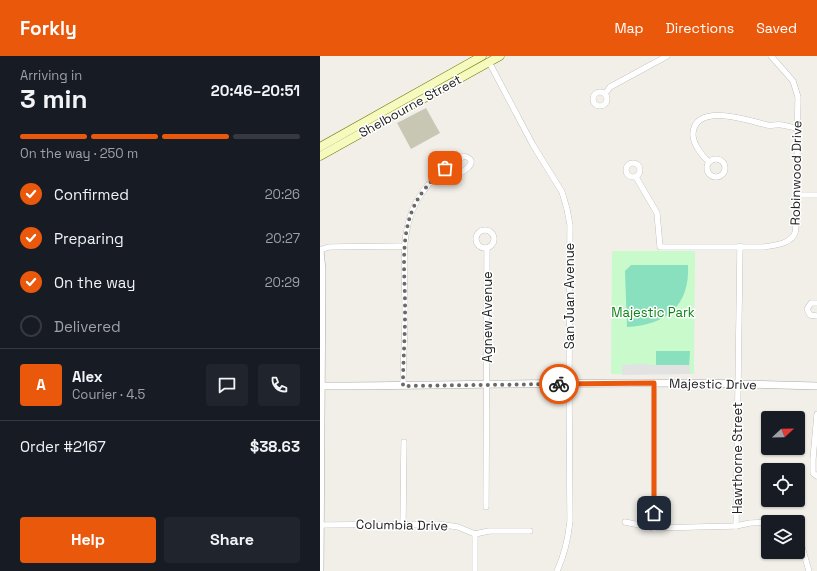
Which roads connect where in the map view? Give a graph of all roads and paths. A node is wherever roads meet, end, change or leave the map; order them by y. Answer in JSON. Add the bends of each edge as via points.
{"nodes":[{"id":1,"x":500,"y":56,"type":"edge"},
{"id":2,"x":666,"y":56,"type":"edge"},
{"id":3,"x":771,"y":56,"type":"edge"},
{"id":4,"x":485,"y":58,"type":"edge"},
{"id":5,"x":605,"y":94,"type":"dead end"},
{"id":6,"x":798,"y":128,"type":"junction"},
{"id":7,"x":320,"y":147,"type":"edge"},
{"id":8,"x":320,"y":156,"type":"edge"},
{"id":9,"x":709,"y":162,"type":"dead end"},
{"id":10,"x":444,"y":173,"type":"junction"},
{"id":11,"x":636,"y":176,"type":"dead end"},
{"id":12,"x":797,"y":195,"type":"junction"},
{"id":13,"x":817,"y":195,"type":"edge"},
{"id":14,"x":740,"y":246,"type":"junction"},
{"id":15,"x":404,"y":247,"type":"junction"},
{"id":16,"x":487,"y":248,"type":"dead end"},
{"id":17,"x":320,"y":250,"type":"edge"},
{"id":18,"x":817,"y":303,"type":"edge"},
{"id":19,"x":817,"y":316,"type":"edge"},
{"id":20,"x":654,"y":383,"type":"junction"},
{"id":21,"x":737,"y":383,"type":"junction"},
{"id":22,"x":569,"y":384,"type":"junction"},
{"id":23,"x":487,"y":385,"type":"junction"},
{"id":24,"x":321,"y":386,"type":"junction"},
{"id":25,"x":403,"y":386,"type":"junction"},
{"id":26,"x":817,"y":386,"type":"edge"},
{"id":27,"x":817,"y":414,"type":"edge"},
{"id":28,"x":321,"y":436,"type":"edge"},
{"id":29,"x":404,"y":442,"type":"dead end"},
{"id":30,"x":817,"y":476,"type":"edge"},
{"id":31,"x":486,"y":507,"type":"dead end"},
{"id":32,"x":625,"y":522,"type":"dead end"},
{"id":33,"x":761,"y":523,"type":"edge"},
{"id":34,"x":403,"y":524,"type":"junction"},
{"id":35,"x":321,"y":525,"type":"edge"},
{"id":36,"x":736,"y":526,"type":"junction"},
{"id":37,"x":654,"y":528,"type":"junction"},
{"id":38,"x":530,"y":531,"type":"dead end"},
{"id":39,"x":475,"y":534,"type":"junction"},
{"id":40,"x":805,"y":557,"type":"edge"},
{"id":41,"x":320,"y":571,"type":"edge"},
{"id":42,"x":475,"y":571,"type":"edge"},
{"id":43,"x":557,"y":571,"type":"edge"},
{"id":44,"x":809,"y":571,"type":"edge"}],
"edges":[{"from":1,"to":4,"type":"main road","name":"Shelbourne Street"},
{"from":2,"to":5,"type":"street","via":[[610,87]]},
{"from":3,"to":6,"type":"street","name":"Robinwood Drive","via":[[789,75],[795,87],[798,97]]},
{"from":4,"to":7,"type":"main road","name":"Shelbourne Street"},
{"from":4,"to":8,"type":"main road","name":"Shelbourne Street"},
{"from":4,"to":22,"type":"street","name":"San Juan Avenue","via":[[562,192],[567,208],[570,225]]},
{"from":6,"to":9,"type":"street","via":[[723,115],[704,118],[695,126],[693,133],[703,157]]},
{"from":6,"to":12,"type":"street","name":"Robinwood Drive"},
{"from":10,"to":10,"type":"street","via":[[448,177],[453,177],[468,169],[470,161],[467,157],[461,157],[446,166]]},
{"from":10,"to":15,"type":"street","via":[[434,178],[413,207]]},
{"from":11,"to":14,"type":"street","name":"Robinwood Drive","via":[[656,213],[660,247]]},
{"from":12,"to":13,"type":"street"},
{"from":12,"to":14,"type":"street","name":"Robinwood Drive","via":[[795,233],[790,239],[764,247]]},
{"from":14,"to":21,"type":"street","name":"Hawthorne Street"},
{"from":15,"to":17,"type":"street","via":[[329,246]]},
{"from":15,"to":25,"type":"street"},
{"from":16,"to":23,"type":"street","name":"Agnew Avenue"},
{"from":17,"to":24,"type":"street"},
{"from":18,"to":19,"type":"street","via":[[811,303],[807,309],[810,316]]},
{"from":20,"to":21,"type":"street","name":"Majestic Drive"},
{"from":20,"to":22,"type":"street","name":"Majestic Drive"},
{"from":20,"to":37,"type":"street"},
{"from":21,"to":26,"type":"street","name":"Majestic Drive"},
{"from":21,"to":36,"type":"street","name":"Hawthorne Street"},
{"from":22,"to":23,"type":"street","name":"Majestic Drive"},
{"from":22,"to":43,"type":"street","name":"San Juan Avenue","via":[[570,521],[564,556]]},
{"from":23,"to":25,"type":"street","name":"Majestic Drive"},
{"from":23,"to":31,"type":"street","name":"Agnew Avenue"},
{"from":24,"to":25,"type":"street","name":"Majestic Drive"},
{"from":24,"to":28,"type":"street"},
{"from":27,"to":30,"type":"street","via":[[812,459],[814,473]]},
{"from":28,"to":35,"type":"street"},
{"from":29,"to":34,"type":"street"},
{"from":32,"to":37,"type":"street"},
{"from":33,"to":36,"type":"street"},
{"from":34,"to":35,"type":"street","name":"Columbia Drive"},
{"from":34,"to":39,"type":"street","name":"Columbia Drive","via":[[438,524],[458,527]]},
{"from":35,"to":41,"type":"street"},
{"from":36,"to":37,"type":"street"},
{"from":38,"to":39,"type":"street","name":"Columbia Drive","via":[[489,531]]},
{"from":39,"to":42,"type":"street"},
{"from":40,"to":44,"type":"street"}]}
